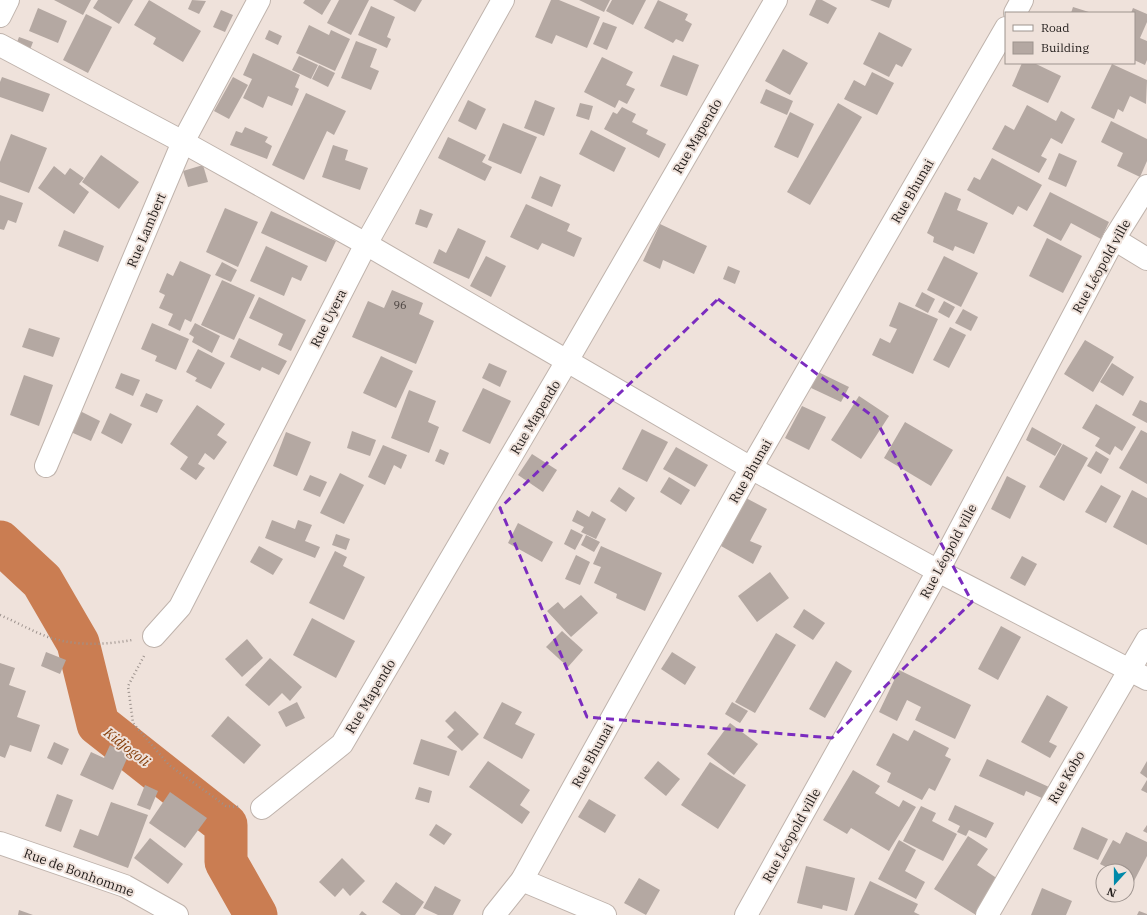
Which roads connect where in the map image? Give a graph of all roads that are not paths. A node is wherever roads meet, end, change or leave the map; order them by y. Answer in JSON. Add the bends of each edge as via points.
{"nodes":[{"id":1,"x":8,"y":0,"type":"edge"},
{"id":2,"x":259,"y":0,"type":"edge"},
{"id":3,"x":503,"y":0,"type":"edge"},
{"id":4,"x":776,"y":0,"type":"edge"},
{"id":5,"x":1022,"y":0,"type":"edge"},
{"id":6,"x":1016,"y":12,"type":"edge"},
{"id":7,"x":0,"y":16,"type":"edge"},
{"id":8,"x":1005,"y":30,"type":"edge"},
{"id":9,"x":0,"y":45,"type":"edge"},
{"id":10,"x":183,"y":142,"type":"junction"},
{"id":11,"x":1147,"y":186,"type":"edge"},
{"id":12,"x":1114,"y":239,"type":"junction"},
{"id":13,"x":366,"y":244,"type":"junction"},
{"id":14,"x":1147,"y":259,"type":"edge"},
{"id":15,"x":568,"y":361,"type":"junction"},
{"id":16,"x":46,"y":466,"type":"dead end"},
{"id":17,"x":751,"y":468,"type":"junction"},
{"id":18,"x":938,"y":571,"type":"junction"},
{"id":19,"x":154,"y":636,"type":"road end"},
{"id":20,"x":1147,"y":640,"type":"edge"},
{"id":21,"x":1138,"y":674,"type":"edge"},
{"id":22,"x":262,"y":808,"type":"road end"},
{"id":23,"x":0,"y":843,"type":"edge"},
{"id":24,"x":522,"y":880,"type":"junction"},
{"id":25,"x":177,"y":915,"type":"edge"},
{"id":26,"x":494,"y":915,"type":"edge"},
{"id":27,"x":605,"y":915,"type":"edge"},
{"id":28,"x":746,"y":915,"type":"edge"},
{"id":29,"x":987,"y":915,"type":"edge"}],
"edges":[{"from":1,"to":7,"type":"street"},
{"from":2,"to":10,"type":"street","name":"Rue Lambert"},
{"from":3,"to":13,"type":"street","name":"Rue Uyera"},
{"from":4,"to":15,"type":"street","name":"Rue Mapendo"},
{"from":5,"to":6,"type":"street"},
{"from":8,"to":17,"type":"street","name":"Rue Bhunai"},
{"from":9,"to":10,"type":"street"},
{"from":10,"to":13,"type":"street"},
{"from":10,"to":16,"type":"street","name":"Rue Lambert"},
{"from":11,"to":12,"type":"street","name":"Rue Léopold ville"},
{"from":12,"to":14,"type":"street"},
{"from":12,"to":18,"type":"street","name":"Rue Léopold ville"},
{"from":13,"to":15,"type":"street"},
{"from":13,"to":19,"type":"street","name":"Rue Uyera","via":[[180,607]]},
{"from":15,"to":17,"type":"street"},
{"from":15,"to":22,"type":"street","name":"Rue Mapendo","via":[[342,744]]},
{"from":17,"to":18,"type":"street"},
{"from":17,"to":24,"type":"street","name":"Rue Bhunai"},
{"from":18,"to":21,"type":"street"},
{"from":18,"to":28,"type":"street","name":"Rue Léopold ville"},
{"from":20,"to":21,"type":"street","name":"Rue Kobo"},
{"from":21,"to":29,"type":"street","name":"Rue Kobo"},
{"from":23,"to":25,"type":"street","name":"Rue de Bonhomme","via":[[125,886]]},
{"from":24,"to":26,"type":"street","name":"Rue Bhunai"},
{"from":24,"to":27,"type":"street"}]}
